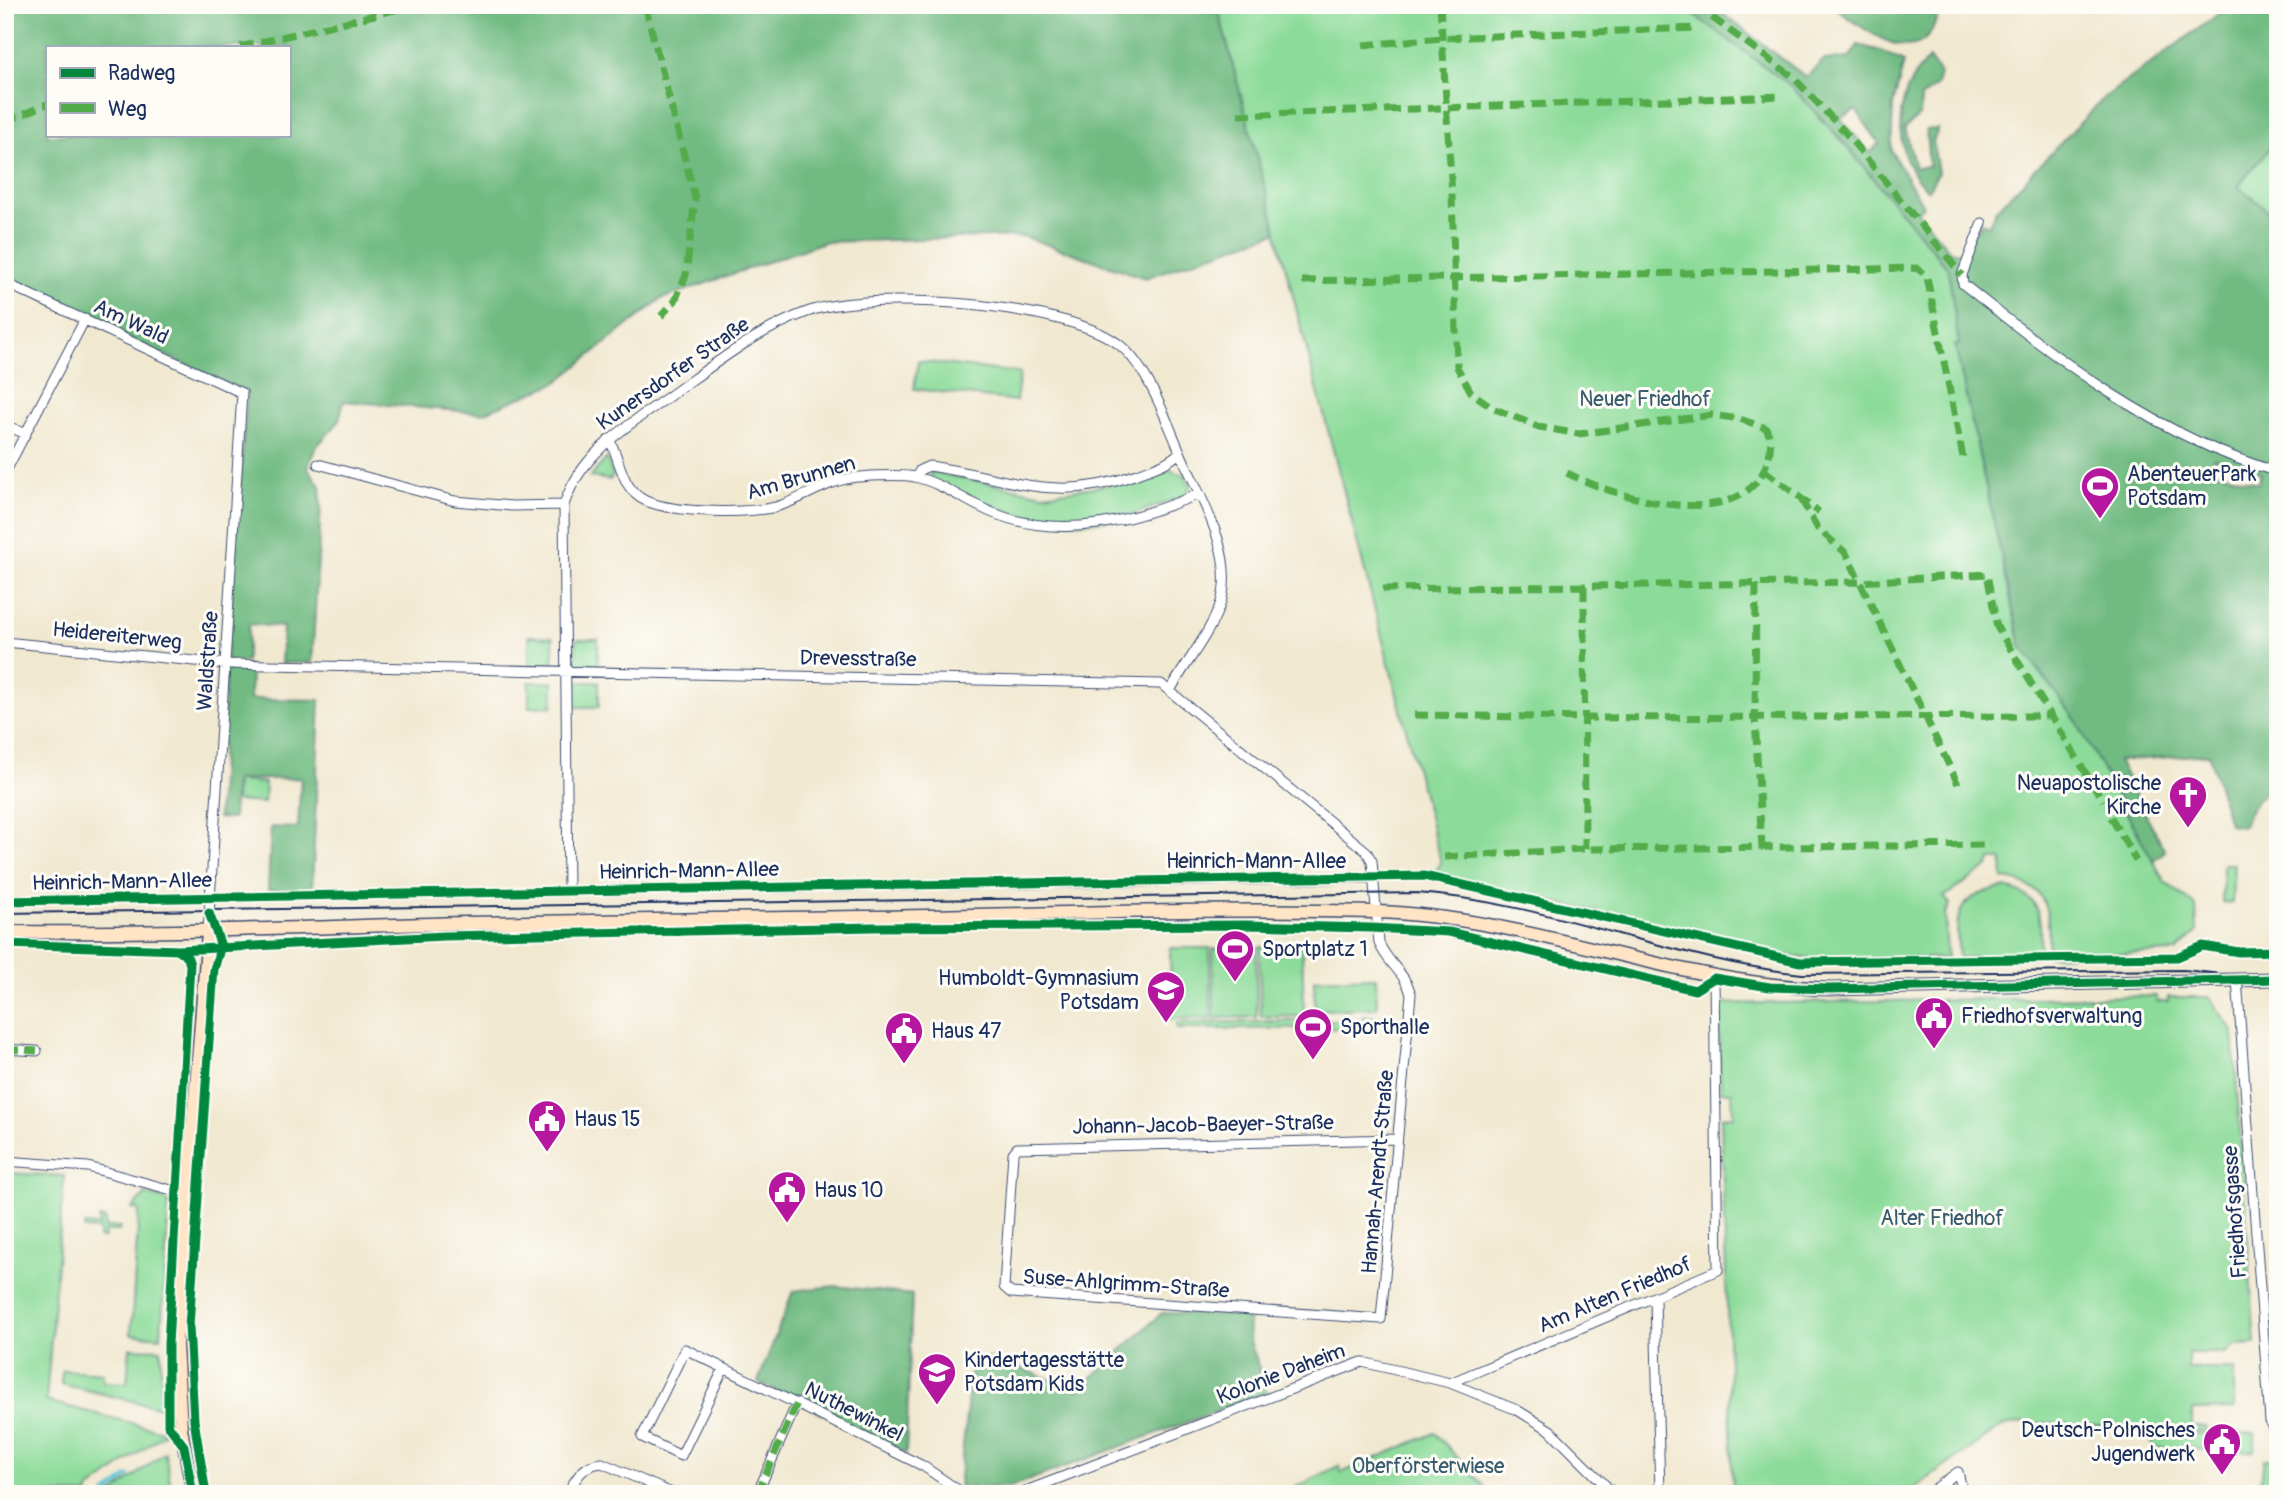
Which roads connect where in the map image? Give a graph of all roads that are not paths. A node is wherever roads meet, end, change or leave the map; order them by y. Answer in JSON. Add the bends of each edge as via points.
{"nodes":[{"id":1,"x":1982,"y":223,"type":"dead end"},
{"id":2,"x":5,"y":283,"type":"edge"},
{"id":3,"x":85,"y":319,"type":"junction"},
{"id":4,"x":242,"y":393,"type":"joint"},
{"id":5,"x":5,"y":425,"type":"edge"},
{"id":6,"x":26,"y":434,"type":"junction"},
{"id":7,"x":609,"y":439,"type":"junction"},
{"id":8,"x":1180,"y":452,"type":"junction"},
{"id":9,"x":318,"y":464,"type":"dead end"},
{"id":10,"x":2278,"y":472,"type":"edge"},
{"id":11,"x":5,"y":473,"type":"edge"},
{"id":12,"x":916,"y":477,"type":"junction"},
{"id":13,"x":1199,"y":494,"type":"junction"},
{"id":14,"x":564,"y":505,"type":"junction"},
{"id":15,"x":5,"y":642,"type":"edge"},
{"id":16,"x":225,"y":664,"type":"junction"},
{"id":17,"x":565,"y":669,"type":"junction"},
{"id":18,"x":1171,"y":688,"type":"junction"},
{"id":19,"x":1373,"y":877,"type":"junction"},
{"id":20,"x":568,"y":890,"type":"junction"},
{"id":21,"x":210,"y":897,"type":"junction"},
{"id":22,"x":5,"y":901,"type":"edge"},
{"id":23,"x":1377,"y":912,"type":"junction"},
{"id":24,"x":5,"y":932,"type":"edge"},
{"id":25,"x":208,"y":932,"type":"junction"},
{"id":26,"x":1714,"y":978,"type":"junction"},
{"id":27,"x":2237,"y":979,"type":"junction"},
{"id":28,"x":2278,"y":979,"type":"edge"},
{"id":29,"x":5,"y":1049,"type":"edge"},
{"id":30,"x":37,"y":1051,"type":"dead end"},
{"id":31,"x":1397,"y":1139,"type":"junction"},
{"id":32,"x":1013,"y":1153,"type":"joint"},
{"id":33,"x":5,"y":1161,"type":"edge"},
{"id":34,"x":188,"y":1198,"type":"junction"},
{"id":35,"x":1655,"y":1298,"type":"junction"},
{"id":36,"x":1381,"y":1319,"type":"joint"},
{"id":37,"x":724,"y":1368,"type":"junction"},
{"id":38,"x":1450,"y":1383,"type":"junction"},
{"id":39,"x":797,"y":1403,"type":"junction"},
{"id":40,"x":2278,"y":1440,"type":"edge"},
{"id":41,"x":193,"y":1494,"type":"edge"},
{"id":42,"x":567,"y":1494,"type":"edge"},
{"id":43,"x":674,"y":1494,"type":"edge"},
{"id":44,"x":757,"y":1494,"type":"edge"},
{"id":45,"x":964,"y":1494,"type":"edge"},
{"id":46,"x":1018,"y":1494,"type":"edge"},
{"id":47,"x":1614,"y":1494,"type":"edge"},
{"id":48,"x":1660,"y":1494,"type":"edge"},
{"id":49,"x":1928,"y":1494,"type":"edge"},
{"id":50,"x":1963,"y":1494,"type":"edge"}],
"edges":[{"from":1,"to":10,"type":"street","via":[[1962,275],[1963,284],[2057,357],[2133,406],[2207,447]]},
{"from":2,"to":3,"type":"street","name":"Am Wald"},
{"from":3,"to":4,"type":"street","name":"Am Wald"},
{"from":3,"to":6,"type":"street"},
{"from":4,"to":16,"type":"street","name":"Waldstraße"},
{"from":5,"to":6,"type":"street"},
{"from":6,"to":11,"type":"street"},
{"from":7,"to":8,"type":"street","name":"Kunersdorfer Straße","via":[[761,332],[812,310],[876,300],[990,307],[1057,319],[1107,336],[1135,359]]},
{"from":7,"to":12,"type":"street","name":"Am Brunnen","via":[[627,486],[637,496],[659,504],[746,512],[772,508],[854,477]]},
{"from":7,"to":14,"type":"street","name":"Kunersdorfer Straße","via":[[585,464]]},
{"from":8,"to":12,"type":"street","name":"Am Brunnen","via":[[1134,476],[1080,488],[1041,489],[929,466]]},
{"from":8,"to":13,"type":"street","name":"Kunersdorfer Straße"},
{"from":9,"to":14,"type":"street","via":[[456,501]]},
{"from":12,"to":13,"type":"street","name":"Am Brunnen","via":[[996,514],[1069,528],[1133,518]]},
{"from":13,"to":18,"type":"street","name":"Kunersdorfer Straße","via":[[1222,555],[1223,593],[1216,614]]},
{"from":14,"to":17,"type":"street","name":"Kunersdorfer Straße"},
{"from":15,"to":16,"type":"street","name":"Heidereiterweg"},
{"from":16,"to":17,"type":"street","name":"Drevesstraße"},
{"from":16,"to":21,"type":"street","name":"Waldstraße"},
{"from":17,"to":18,"type":"street","name":"Drevesstraße","via":[[1161,684]]},
{"from":17,"to":20,"type":"street","name":"Kunersdorfer Straße"},
{"from":18,"to":19,"type":"street","via":[[1366,851]]},
{"from":19,"to":20,"type":"street","name":"Heinrich-Mann-Allee"},
{"from":19,"to":23,"type":"street"},
{"from":20,"to":21,"type":"street","name":"Heinrich-Mann-Allee"},
{"from":21,"to":22,"type":"street","name":"Heinrich-Mann-Allee"},
{"from":21,"to":25,"type":"street","name":"Waldstraße"},
{"from":23,"to":25,"type":"main road","via":[[1022,913]]},
{"from":23,"to":26,"type":"main road","via":[[1490,924]]},
{"from":23,"to":31,"type":"street","name":"Hannah-Arendt-Straße","via":[[1378,943],[1403,974],[1411,994]]},
{"from":24,"to":25,"type":"main road"},
{"from":25,"to":34,"type":"main road"},
{"from":26,"to":27,"type":"main road","via":[[1770,987],[1830,989]]},
{"from":26,"to":35,"type":"street","name":"Am Alten Friedhof","via":[[1718,1270]]},
{"from":27,"to":28,"type":"main road"},
{"from":27,"to":40,"type":"street","name":"Friedhofsgasse","via":[[2270,1422]]},
{"from":29,"to":30,"type":"street"},
{"from":31,"to":32,"type":"street","name":"Johann-Jacob-Baeyer-Straße","via":[[1023,1145]]},
{"from":31,"to":36,"type":"street","name":"Hannah-Arendt-Straße"},
{"from":32,"to":36,"type":"street","name":"Suse-Ahlgrimm-Straße","via":[[1004,1287],[1011,1293]]},
{"from":33,"to":34,"type":"street","via":[[88,1167]]},
{"from":34,"to":41,"type":"main road","via":[[176,1345],[181,1428]]},
{"from":35,"to":38,"type":"street","name":"Am Alten Friedhof"},
{"from":35,"to":48,"type":"street"},
{"from":37,"to":37,"type":"street","name":"Nuthewinkel","via":[[681,1456],[642,1437],[685,1349]]},
{"from":37,"to":39,"type":"street","name":"Nuthewinkel"},
{"from":38,"to":46,"type":"street","name":"Kolonie Daheim","via":[[1362,1362]]},
{"from":38,"to":47,"type":"street","name":"Kolonie Daheim","via":[[1517,1410],[1550,1430]]},
{"from":39,"to":44,"type":"street"},
{"from":39,"to":45,"type":"street","name":"Nuthewinkel","via":[[923,1466]]},
{"from":42,"to":43,"type":"street","via":[[581,1471],[602,1463]]},
{"from":49,"to":50,"type":"street","via":[[1958,1472]]}]}
